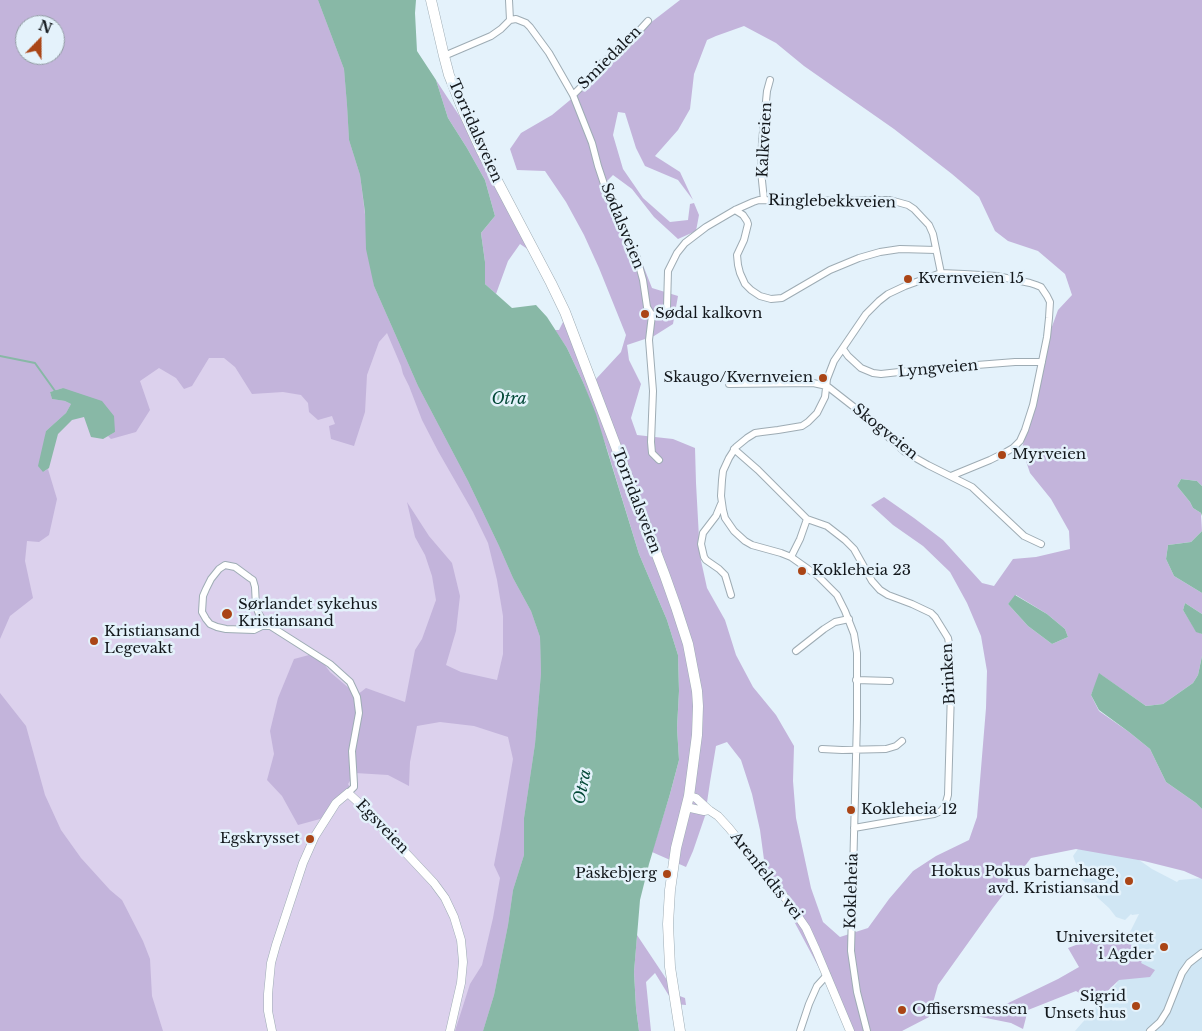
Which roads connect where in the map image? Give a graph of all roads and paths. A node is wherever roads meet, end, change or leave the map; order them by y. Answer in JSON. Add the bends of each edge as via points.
{"nodes":[{"id":1,"x":431,"y":0,"type":"edge"},
{"id":2,"x":509,"y":0,"type":"edge"},
{"id":3,"x":510,"y":20,"type":"junction"},
{"id":4,"x":648,"y":21,"type":"dead end"},
{"id":5,"x":444,"y":56,"type":"junction"},
{"id":6,"x":770,"y":80,"type":"dead end"},
{"id":7,"x":573,"y":95,"type":"junction"},
{"id":8,"x":764,"y":200,"type":"junction"},
{"id":9,"x":735,"y":210,"type":"junction"},
{"id":10,"x":936,"y":250,"type":"junction"},
{"id":11,"x":941,"y":274,"type":"junction"},
{"id":12,"x":652,"y":315,"type":"junction"},
{"id":13,"x":843,"y":349,"type":"junction"},
{"id":14,"x":1042,"y":362,"type":"junction"},
{"id":15,"x":729,"y":384,"type":"dead end"},
{"id":16,"x":826,"y":386,"type":"junction"},
{"id":17,"x":734,"y":449,"type":"junction"},
{"id":18,"x":659,"y":460,"type":"dead end"},
{"id":19,"x":951,"y":476,"type":"junction"},
{"id":20,"x":721,"y":504,"type":"junction"},
{"id":21,"x":807,"y":519,"type":"junction"},
{"id":22,"x":1041,"y":544,"type":"dead end"},
{"id":23,"x":791,"y":558,"type":"junction"},
{"id":24,"x":731,"y":595,"type":"dead end"},
{"id":25,"x":849,"y":619,"type":"junction"},
{"id":26,"x":270,"y":626,"type":"junction"},
{"id":27,"x":796,"y":651,"type":"dead end"},
{"id":28,"x":856,"y":680,"type":"junction"},
{"id":29,"x":890,"y":681,"type":"dead end"},
{"id":30,"x":902,"y":741,"type":"dead end"},
{"id":31,"x":822,"y":749,"type":"dead end"},
{"id":32,"x":856,"y":749,"type":"junction"},
{"id":33,"x":348,"y":793,"type":"junction"},
{"id":34,"x":688,"y":796,"type":"junction"},
{"id":35,"x":686,"y":807,"type":"junction"},
{"id":36,"x":709,"y":810,"type":"junction"},
{"id":37,"x":854,"y":828,"type":"junction"},
{"id":38,"x":1202,"y":953,"type":"edge"},
{"id":39,"x":827,"y":975,"type":"junction"},
{"id":40,"x":272,"y":1031,"type":"edge"},
{"id":41,"x":450,"y":1031,"type":"edge"},
{"id":42,"x":680,"y":1031,"type":"edge"},
{"id":43,"x":800,"y":1031,"type":"edge"},
{"id":44,"x":850,"y":1031,"type":"edge"},
{"id":45,"x":867,"y":1031,"type":"edge"},
{"id":46,"x":1150,"y":1031,"type":"edge"}],
"edges":[{"from":1,"to":5,"type":"main road","name":"Torridalsveien"},
{"from":2,"to":3,"type":"street"},
{"from":3,"to":5,"type":"street","via":[[491,36]]},
{"from":3,"to":7,"type":"street","name":"Sødalsveien","via":[[516,19],[530,27]]},
{"from":4,"to":7,"type":"street","name":"Smiedalen"},
{"from":5,"to":34,"type":"main road","name":"Torridalsveien","via":[[469,125],[565,312],[676,607],[690,653],[698,706],[696,753]]},
{"from":6,"to":8,"type":"street","name":"Kalkveien","via":[[762,142]]},
{"from":7,"to":12,"type":"street","name":"Sødalsveien","via":[[609,199],[640,268],[647,307]]},
{"from":8,"to":9,"type":"street","name":"Ringlebekkveien"},
{"from":8,"to":10,"type":"street","name":"Ringlebekkveien","via":[[901,202],[914,209],[929,225]]},
{"from":9,"to":10,"type":"street","via":[[748,224],[737,255],[740,273],[751,290],[771,299],[782,298],[830,270],[859,258],[900,249]]},
{"from":9,"to":12,"type":"street","name":"Ringlebekkveien","via":[[680,248],[668,270],[667,307],[662,313]]},
{"from":10,"to":11,"type":"street","name":"Ringlebekkveien"},
{"from":11,"to":13,"type":"street","name":"Kokleheia","via":[[897,289],[879,301],[858,324]]},
{"from":11,"to":14,"type":"street","name":"Kokleheia","via":[[997,276],[1041,287],[1050,302]]},
{"from":12,"to":18,"type":"street","name":"Sødalsveien","via":[[649,340],[653,391],[651,442],[652,453]]},
{"from":13,"to":14,"type":"street","name":"Lyngveien","via":[[861,368],[881,374]]},
{"from":13,"to":16,"type":"street","name":"Kokleheia","via":[[831,367]]},
{"from":14,"to":19,"type":"street","via":[[1030,415],[1020,441],[990,460]]},
{"from":15,"to":16,"type":"street","via":[[813,383]]},
{"from":16,"to":17,"type":"street","name":"Kokleheia","via":[[824,402],[808,422],[795,428],[755,434]]},
{"from":16,"to":19,"type":"street","name":"Skogveien","via":[[859,410],[905,452]]},
{"from":17,"to":20,"type":"street","name":"Kokleheia","via":[[723,471]]},
{"from":17,"to":21,"type":"street","name":"Brinken"},
{"from":19,"to":22,"type":"street","name":"Skogveien","via":[[972,487],[1024,536]]},
{"from":20,"to":23,"type":"street","name":"Kokleheia","via":[[729,525],[745,541]]},
{"from":20,"to":24,"type":"street","name":"Kokleheia","via":[[703,533],[701,544],[706,560],[726,575]]},
{"from":21,"to":23,"type":"street"},
{"from":21,"to":37,"type":"street","name":"Brinken","via":[[827,526],[845,540],[880,590],[935,617],[949,643],[950,714],[945,806],[934,814]]},
{"from":23,"to":25,"type":"street","name":"Kokleheia","via":[[831,589]]},
{"from":25,"to":27,"type":"street","via":[[835,622]]},
{"from":25,"to":28,"type":"street","name":"Kokleheia","via":[[856,641]]},
{"from":26,"to":26,"type":"street","name":"Egsveien","via":[[264,622],[256,606],[253,580],[235,566],[225,565],[219,569],[204,596],[202,612],[210,624],[226,629],[254,630]]},
{"from":26,"to":33,"type":"street","name":"Egsveien","via":[[330,664],[354,688],[358,714],[352,760],[354,787]]},
{"from":28,"to":29,"type":"street"},
{"from":28,"to":32,"type":"street","name":"Kokleheia"},
{"from":30,"to":32,"type":"street","via":[[886,749]]},
{"from":31,"to":32,"type":"street"},
{"from":32,"to":37,"type":"street","name":"Kokleheia"},
{"from":33,"to":40,"type":"street","via":[[331,809],[311,844],[276,945],[268,994]]},
{"from":33,"to":41,"type":"street","name":"Egsveien","via":[[434,882],[454,916],[463,962]]},
{"from":34,"to":35,"type":"main road","name":"Torridalsveien"},
{"from":34,"to":36,"type":"street","name":"Arenfeldts vei","via":[[696,798]]},
{"from":35,"to":36,"type":"street"},
{"from":35,"to":42,"type":"main road","name":"Torridalsveien","via":[[673,869],[668,924],[670,967]]},
{"from":36,"to":39,"type":"street","name":"Arenfeldts vei","via":[[729,828],[786,899],[806,928]]},
{"from":37,"to":45,"type":"street","name":"Kokleheia","via":[[851,951]]},
{"from":38,"to":46,"type":"street","via":[[1182,973],[1165,1016]]},
{"from":39,"to":43,"type":"street","via":[[817,986]]},
{"from":39,"to":44,"type":"street","name":"Arenfeldts vei"}]}
